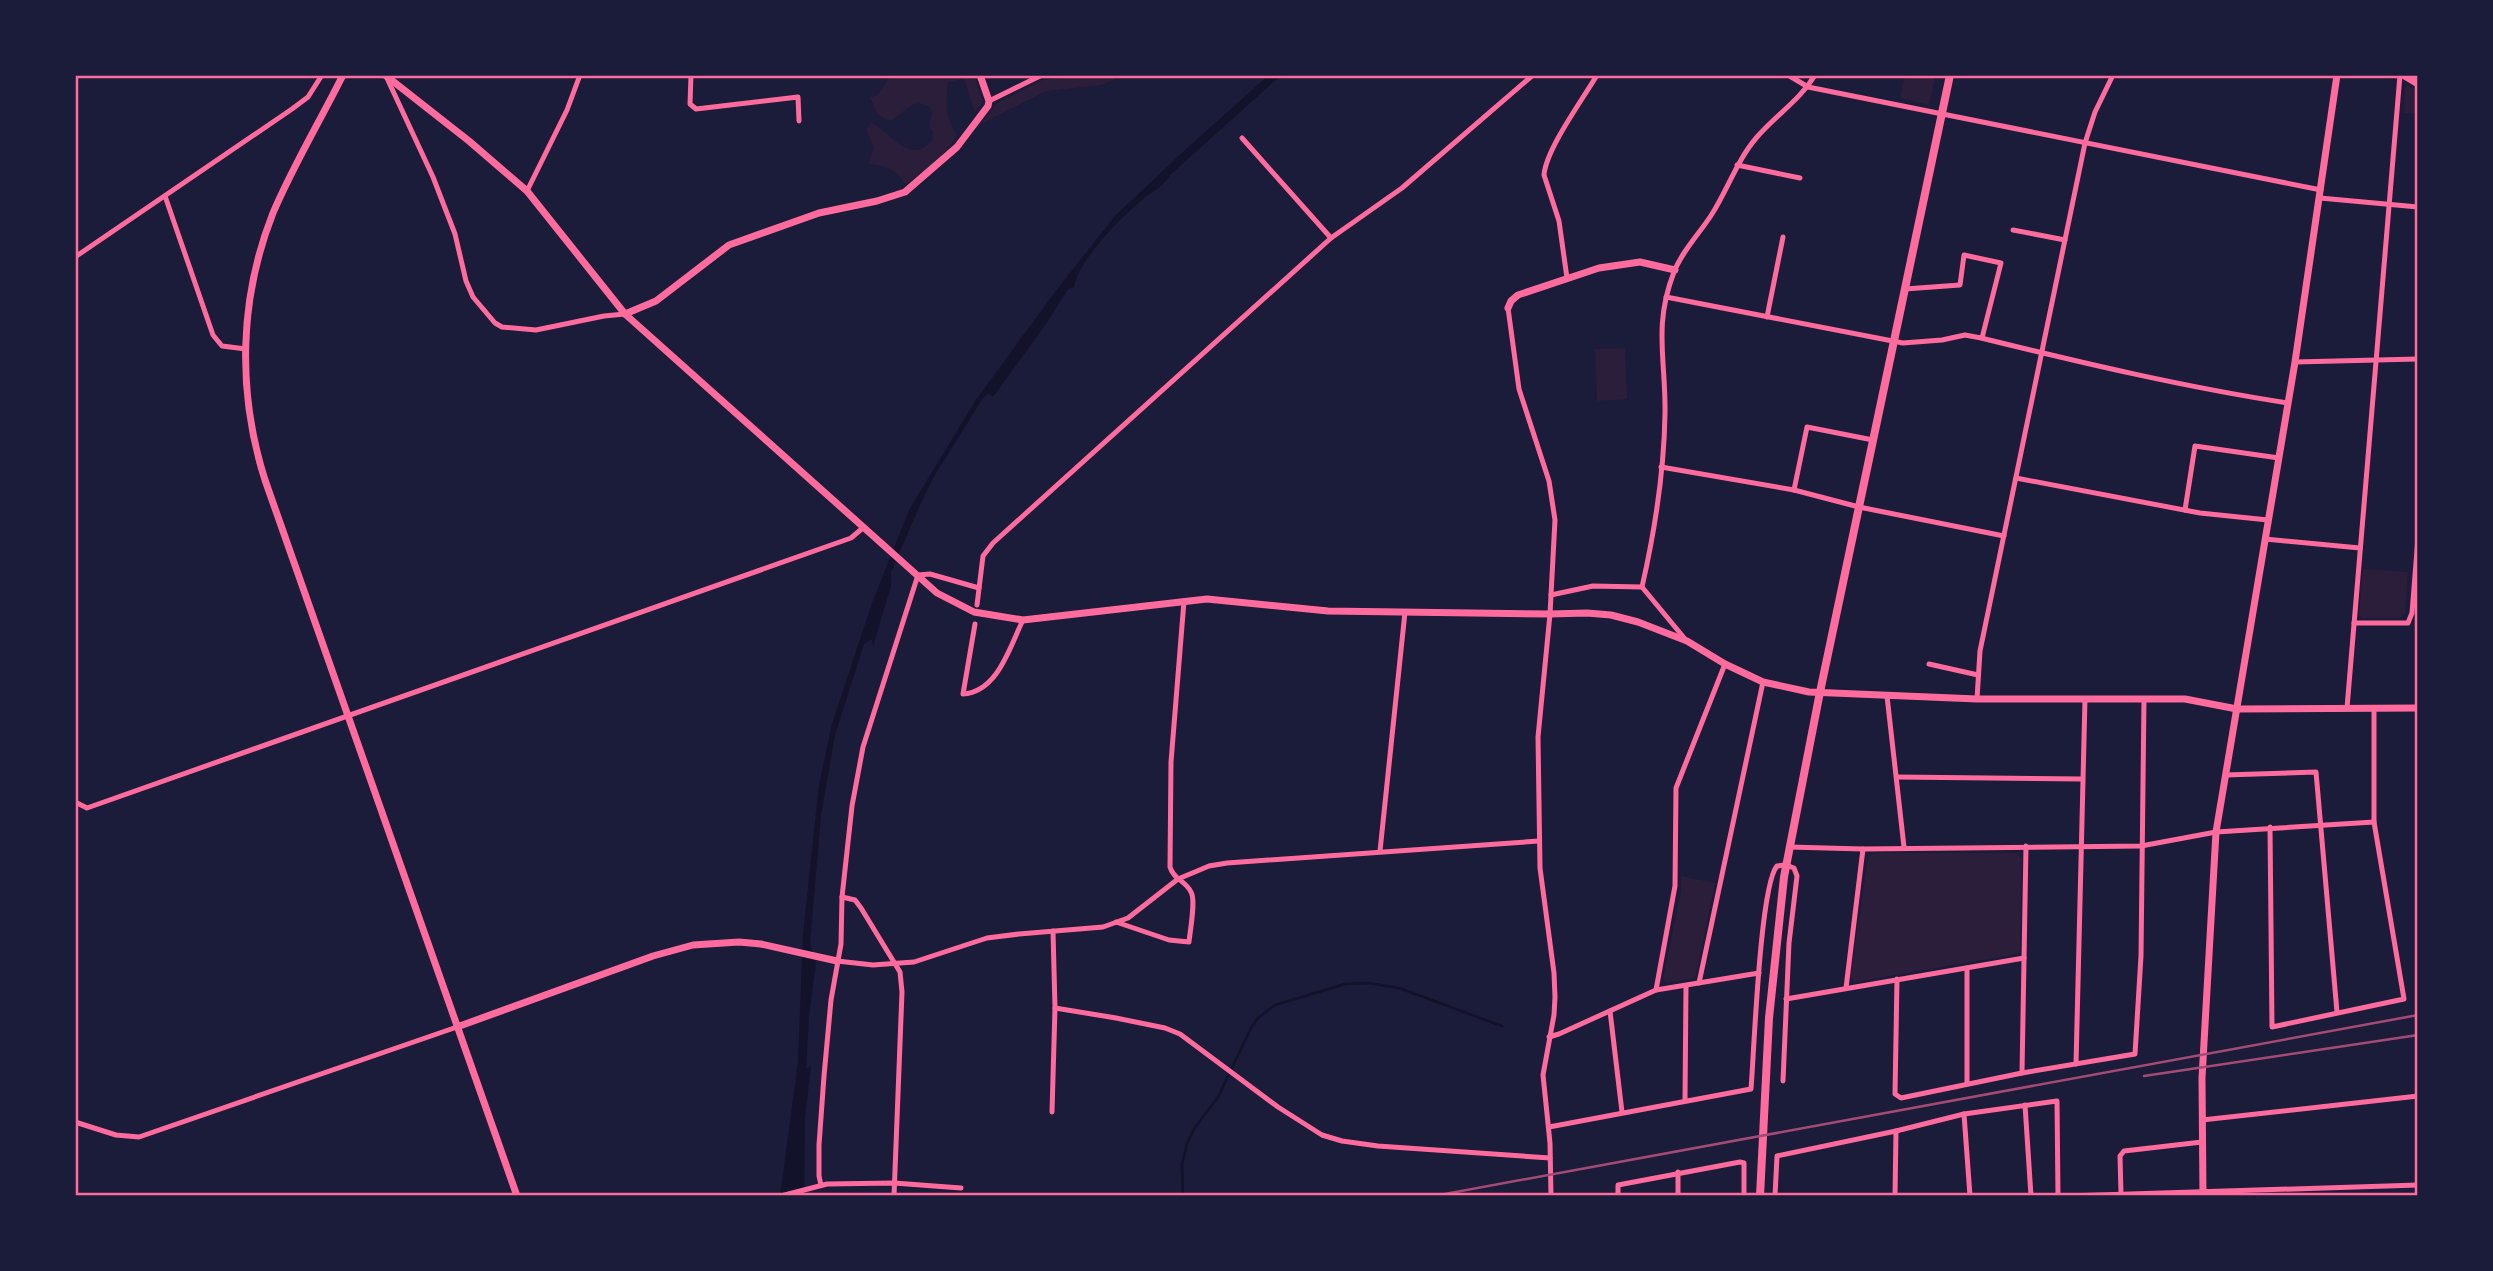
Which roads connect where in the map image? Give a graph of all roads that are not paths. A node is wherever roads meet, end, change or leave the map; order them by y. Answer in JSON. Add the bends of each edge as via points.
{"nodes":[{"id":1,"x":322,"y":75,"type":"edge"},
{"id":2,"x":343,"y":75,"type":"edge"},
{"id":3,"x":580,"y":75,"type":"edge"},
{"id":4,"x":691,"y":75,"type":"edge"},
{"id":5,"x":980,"y":75,"type":"edge"},
{"id":6,"x":1042,"y":75,"type":"edge"},
{"id":7,"x":1533,"y":75,"type":"edge"},
{"id":8,"x":1597,"y":75,"type":"edge"},
{"id":9,"x":1788,"y":75,"type":"edge"},
{"id":10,"x":1815,"y":75,"type":"edge"},
{"id":11,"x":1950,"y":75,"type":"edge"},
{"id":12,"x":2113,"y":75,"type":"edge"},
{"id":13,"x":2337,"y":75,"type":"edge"},
{"id":14,"x":2401,"y":75,"type":"edge"},
{"id":15,"x":385,"y":76,"type":"edge"},
{"id":16,"x":2418,"y":84,"type":"edge"},
{"id":17,"x":1808,"y":87,"type":"junction"},
{"id":18,"x":989,"y":101,"type":"junction"},
{"id":19,"x":1942,"y":113,"type":"junction"},
{"id":20,"x":799,"y":121,"type":"dead end"},
{"id":21,"x":1242,"y":138,"type":"dead end"},
{"id":22,"x":2085,"y":143,"type":"junction"},
{"id":23,"x":1737,"y":165,"type":"junction"},
{"id":24,"x":1800,"y":178,"type":"dead end"},
{"id":25,"x":527,"y":191,"type":"junction"},
{"id":26,"x":2320,"y":194,"type":"junction"},
{"id":27,"x":165,"y":196,"type":"junction"},
{"id":28,"x":2389,"y":204,"type":"junction"},
{"id":29,"x":2418,"y":207,"type":"edge"},
{"id":30,"x":2013,"y":230,"type":"dead end"},
{"id":31,"x":1783,"y":237,"type":"dead end"},
{"id":32,"x":1331,"y":238,"type":"junction"},
{"id":33,"x":2065,"y":240,"type":"junction"},
{"id":34,"x":75,"y":257,"type":"edge"},
{"id":35,"x":1675,"y":270,"type":"junction"},
{"id":36,"x":1567,"y":278,"type":"junction"},
{"id":37,"x":1905,"y":289,"type":"junction"},
{"id":38,"x":1666,"y":297,"type":"junction"},
{"id":39,"x":1508,"y":309,"type":"joint"},
{"id":40,"x":625,"y":314,"type":"junction"},
{"id":41,"x":1767,"y":317,"type":"junction"},
{"id":42,"x":1982,"y":338,"type":"junction"},
{"id":43,"x":1894,"y":342,"type":"junction"},
{"id":44,"x":246,"y":349,"type":"junction"},
{"id":45,"x":2043,"y":353,"type":"junction"},
{"id":46,"x":2418,"y":359,"type":"edge"},
{"id":47,"x":2376,"y":360,"type":"junction"},
{"id":48,"x":2295,"y":362,"type":"junction"},
{"id":49,"x":2288,"y":403,"type":"junction"},
{"id":50,"x":1873,"y":440,"type":"junction"},
{"id":51,"x":2279,"y":458,"type":"junction"},
{"id":52,"x":1661,"y":467,"type":"junction"},
{"id":53,"x":2016,"y":478,"type":"junction"},
{"id":54,"x":1794,"y":490,"type":"junction"},
{"id":55,"x":1859,"y":507,"type":"junction"},
{"id":56,"x":2185,"y":510,"type":"junction"},
{"id":57,"x":2268,"y":520,"type":"junction"},
{"id":58,"x":864,"y":527,"type":"junction"},
{"id":59,"x":2004,"y":536,"type":"junction"},
{"id":60,"x":2418,"y":538,"type":"edge"},
{"id":61,"x":2265,"y":540,"type":"junction"},
{"id":62,"x":2360,"y":548,"type":"junction"},
{"id":63,"x":916,"y":573,"type":"junction"},
{"id":64,"x":1642,"y":587,"type":"junction"},
{"id":65,"x":979,"y":588,"type":"junction"},
{"id":66,"x":1551,"y":595,"type":"junction"},
{"id":67,"x":1184,"y":601,"type":"junction"},
{"id":68,"x":977,"y":605,"type":"dead end"},
{"id":69,"x":1405,"y":612,"type":"junction"},
{"id":70,"x":1550,"y":614,"type":"junction"},
{"id":71,"x":1023,"y":620,"type":"junction"},
{"id":72,"x":2354,"y":623,"type":"junction"},
{"id":73,"x":975,"y":624,"type":"dead end"},
{"id":74,"x":1687,"y":641,"type":"junction"},
{"id":75,"x":1725,"y":664,"type":"junction"},
{"id":76,"x":1929,"y":664,"type":"dead end"},
{"id":77,"x":1978,"y":675,"type":"junction"},
{"id":78,"x":1763,"y":682,"type":"junction"},
{"id":79,"x":1820,"y":692,"type":"junction"},
{"id":80,"x":1887,"y":696,"type":"junction"},
{"id":81,"x":1977,"y":699,"type":"junction"},
{"id":82,"x":2085,"y":699,"type":"junction"},
{"id":83,"x":2144,"y":699,"type":"junction"},
{"id":84,"x":2347,"y":708,"type":"junction"},
{"id":85,"x":2418,"y":708,"type":"edge"},
{"id":86,"x":2237,"y":709,"type":"junction"},
{"id":87,"x":2374,"y":709,"type":"junction"},
{"id":88,"x":348,"y":716,"type":"junction"},
{"id":89,"x":2225,"y":775,"type":"junction"},
{"id":90,"x":1897,"y":777,"type":"junction"},
{"id":91,"x":2082,"y":779,"type":"junction"},
{"id":92,"x":75,"y":802,"type":"edge"},
{"id":93,"x":2374,"y":822,"type":"junction"},
{"id":94,"x":2321,"y":825,"type":"junction"},
{"id":95,"x":2270,"y":827,"type":"junction"},
{"id":96,"x":2216,"y":832,"type":"junction"},
{"id":97,"x":1539,"y":841,"type":"junction"},
{"id":98,"x":2026,"y":846,"type":"junction"},
{"id":99,"x":2080,"y":846,"type":"junction"},
{"id":100,"x":2141,"y":846,"type":"junction"},
{"id":101,"x":1789,"y":847,"type":"junction"},
{"id":102,"x":1904,"y":847,"type":"junction"},
{"id":103,"x":1863,"y":849,"type":"junction"},
{"id":104,"x":1380,"y":851,"type":"junction"},
{"id":105,"x":1786,"y":865,"type":"junction"},
{"id":106,"x":1178,"y":879,"type":"junction"},
{"id":107,"x":842,"y":897,"type":"junction"},
{"id":108,"x":1116,"y":922,"type":"junction"},
{"id":109,"x":1053,"y":931,"type":"junction"},
{"id":110,"x":2024,"y":958,"type":"junction"},
{"id":111,"x":836,"y":960,"type":"junction"},
{"id":112,"x":895,"y":964,"type":"junction"},
{"id":113,"x":1967,"y":968,"type":"junction"},
{"id":114,"x":1759,"y":973,"type":"junction"},
{"id":115,"x":1897,"y":979,"type":"junction"},
{"id":116,"x":1699,"y":983,"type":"junction"},
{"id":117,"x":1686,"y":986,"type":"junction"},
{"id":118,"x":1846,"y":988,"type":"junction"},
{"id":119,"x":1656,"y":990,"type":"junction"},
{"id":120,"x":1786,"y":999,"type":"junction"},
{"id":121,"x":1055,"y":1008,"type":"junction"},
{"id":122,"x":1610,"y":1010,"type":"junction"},
{"id":123,"x":2337,"y":1012,"type":"junction"},
{"id":124,"x":457,"y":1027,"type":"junction"},
{"id":125,"x":1549,"y":1037,"type":"junction"},
{"id":126,"x":2076,"y":1064,"type":"junction"},
{"id":127,"x":2022,"y":1073,"type":"junction"},
{"id":128,"x":1783,"y":1082,"type":"dead end"},
{"id":129,"x":1967,"y":1084,"type":"junction"},
{"id":130,"x":2418,"y":1096,"type":"edge"},
{"id":131,"x":1685,"y":1100,"type":"junction"},
{"id":132,"x":2025,"y":1105,"type":"junction"},
{"id":133,"x":1052,"y":1112,"type":"dead end"},
{"id":134,"x":1622,"y":1112,"type":"junction"},
{"id":135,"x":1964,"y":1114,"type":"junction"},
{"id":136,"x":2202,"y":1120,"type":"junction"},
{"id":137,"x":75,"y":1122,"type":"edge"},
{"id":138,"x":1549,"y":1126,"type":"junction"},
{"id":139,"x":1896,"y":1131,"type":"junction"},
{"id":140,"x":2202,"y":1142,"type":"junction"},
{"id":141,"x":1550,"y":1158,"type":"junction"},
{"id":142,"x":1678,"y":1172,"type":"junction"},
{"id":143,"x":894,"y":1183,"type":"junction"},
{"id":144,"x":2418,"y":1185,"type":"edge"},
{"id":145,"x":819,"y":1186,"type":"junction"},
{"id":146,"x":2383,"y":1186,"type":"junction"},
{"id":147,"x":961,"y":1188,"type":"dead end"},
{"id":148,"x":2203,"y":1193,"type":"edge"},
{"id":149,"x":2121,"y":1195,"type":"edge"},
{"id":150,"x":517,"y":1196,"type":"edge"},
{"id":151,"x":781,"y":1196,"type":"edge"},
{"id":152,"x":894,"y":1196,"type":"edge"},
{"id":153,"x":1550,"y":1196,"type":"edge"},
{"id":154,"x":1618,"y":1196,"type":"edge"},
{"id":155,"x":1678,"y":1196,"type":"edge"},
{"id":156,"x":1744,"y":1196,"type":"edge"},
{"id":157,"x":1759,"y":1196,"type":"edge"},
{"id":158,"x":1775,"y":1196,"type":"edge"},
{"id":159,"x":1895,"y":1196,"type":"edge"},
{"id":160,"x":1970,"y":1196,"type":"edge"},
{"id":161,"x":2031,"y":1196,"type":"edge"},
{"id":162,"x":2058,"y":1196,"type":"edge"},
{"id":163,"x":2067,"y":1196,"type":"edge"},
{"id":164,"x":2383,"y":1196,"type":"edge"}],
"edges":[{"from":1,"to":27,"type":"street","via":[[308,97]]},
{"from":2,"to":44,"type":"street","via":[[263,241],[254,272]]},
{"from":3,"to":25,"type":"street"},
{"from":4,"to":20,"type":"street","via":[[690,104],[696,109],[798,97]]},
{"from":5,"to":18,"type":"street"},
{"from":6,"to":18,"type":"street"},
{"from":7,"to":32,"type":"street","via":[[1402,188]]},
{"from":8,"to":36,"type":"street","via":[[1545,166],[1562,233]]},
{"from":9,"to":17,"type":"street"},
{"from":10,"to":17,"type":"street"},
{"from":11,"to":19,"type":"main road"},
{"from":12,"to":22,"type":"street"},
{"from":13,"to":26,"type":"street"},
{"from":14,"to":16,"type":"street"},
{"from":14,"to":28,"type":"street"},
{"from":15,"to":25,"type":"street"},
{"from":15,"to":40,"type":"street","via":[[433,177],[473,297],[495,323],[536,330]]},
{"from":17,"to":19,"type":"street"},
{"from":17,"to":23,"type":"street","via":[[1759,135]]},
{"from":18,"to":40,"type":"street","via":[[957,147],[901,194],[820,213],[729,245],[656,302]]},
{"from":19,"to":22,"type":"street"},
{"from":19,"to":37,"type":"main road"},
{"from":21,"to":32,"type":"street"},
{"from":22,"to":26,"type":"street"},
{"from":22,"to":33,"type":"street"},
{"from":23,"to":24,"type":"street"},
{"from":23,"to":35,"type":"street","via":[[1713,213]]},
{"from":25,"to":40,"type":"street"},
{"from":26,"to":28,"type":"street"},
{"from":26,"to":48,"type":"street"},
{"from":27,"to":34,"type":"street"},
{"from":27,"to":44,"type":"street","via":[[213,335],[222,346]]},
{"from":28,"to":29,"type":"street"},
{"from":28,"to":47,"type":"street"},
{"from":30,"to":33,"type":"street"},
{"from":31,"to":41,"type":"street"},
{"from":32,"to":65,"type":"street","via":[[992,543],[983,556]]},
{"from":33,"to":45,"type":"street"},
{"from":35,"to":36,"type":"street","via":[[1640,262]]},
{"from":35,"to":38,"type":"street"},
{"from":36,"to":39,"type":"street","via":[[1518,295]]},
{"from":37,"to":42,"type":"street","via":[[1960,285],[1964,255],[2001,263]]},
{"from":37,"to":43,"type":"main road"},
{"from":38,"to":41,"type":"street"},
{"from":38,"to":52,"type":"street","via":[[1661,326],[1665,409]]},
{"from":39,"to":66,"type":"street","via":[[1519,389],[1553,500]]},
{"from":40,"to":58,"type":"street"},
{"from":41,"to":43,"type":"street"},
{"from":42,"to":43,"type":"street","via":[[1965,335]]},
{"from":42,"to":45,"type":"street"},
{"from":43,"to":50,"type":"main road"},
{"from":44,"to":88,"type":"street","via":[[247,405],[257,455]]},
{"from":45,"to":49,"type":"street","via":[[2225,394]]},
{"from":45,"to":53,"type":"street"},
{"from":46,"to":47,"type":"street"},
{"from":47,"to":48,"type":"street"},
{"from":47,"to":62,"type":"street"},
{"from":48,"to":49,"type":"street"},
{"from":49,"to":51,"type":"street"},
{"from":50,"to":54,"type":"street","via":[[1807,427]]},
{"from":50,"to":55,"type":"main road"},
{"from":51,"to":56,"type":"street","via":[[2195,446]]},
{"from":51,"to":57,"type":"street"},
{"from":52,"to":54,"type":"street"},
{"from":52,"to":64,"type":"street"},
{"from":53,"to":56,"type":"street"},
{"from":53,"to":59,"type":"street"},
{"from":54,"to":55,"type":"street"},
{"from":55,"to":59,"type":"street"},
{"from":55,"to":79,"type":"main road"},
{"from":56,"to":57,"type":"street"},
{"from":57,"to":61,"type":"street"},
{"from":58,"to":63,"type":"street"},
{"from":58,"to":88,"type":"street","via":[[850,538]]},
{"from":59,"to":77,"type":"street"},
{"from":60,"to":72,"type":"street","via":[[2408,623]]},
{"from":61,"to":62,"type":"street"},
{"from":61,"to":86,"type":"street"},
{"from":62,"to":72,"type":"street"},
{"from":63,"to":65,"type":"street"},
{"from":63,"to":71,"type":"street","via":[[937,593],[967,610]]},
{"from":63,"to":107,"type":"street","via":[[863,747]]},
{"from":64,"to":66,"type":"street","via":[[1592,586]]},
{"from":64,"to":74,"type":"street"},
{"from":65,"to":68,"type":"street"},
{"from":66,"to":70,"type":"street"},
{"from":67,"to":69,"type":"street","via":[[1240,600],[1328,611]]},
{"from":67,"to":71,"type":"street"},
{"from":67,"to":106,"type":"street","via":[[1171,790],[1170,867]]},
{"from":69,"to":70,"type":"street"},
{"from":69,"to":104,"type":"street"},
{"from":70,"to":74,"type":"street","via":[[1611,615]]},
{"from":70,"to":97,"type":"street","via":[[1538,737]]},
{"from":71,"to":73,"type":"street","via":[[997,673],[979,691],[963,694]]},
{"from":72,"to":84,"type":"street"},
{"from":74,"to":75,"type":"street"},
{"from":75,"to":78,"type":"street"},
{"from":75,"to":119,"type":"street","via":[[1676,788],[1675,886]]},
{"from":76,"to":77,"type":"street"},
{"from":77,"to":81,"type":"street"},
{"from":78,"to":79,"type":"street"},
{"from":78,"to":116,"type":"street"},
{"from":79,"to":80,"type":"street"},
{"from":79,"to":101,"type":"main road"},
{"from":80,"to":81,"type":"street"},
{"from":80,"to":90,"type":"street"},
{"from":81,"to":82,"type":"street"},
{"from":82,"to":83,"type":"street"},
{"from":82,"to":91,"type":"street"},
{"from":83,"to":86,"type":"street","via":[[2185,699]]},
{"from":83,"to":100,"type":"street"},
{"from":84,"to":86,"type":"street"},
{"from":84,"to":87,"type":"street"},
{"from":85,"to":87,"type":"street"},
{"from":86,"to":89,"type":"street"},
{"from":87,"to":93,"type":"street"},
{"from":88,"to":92,"type":"street","via":[[87,808]]},
{"from":88,"to":124,"type":"street"},
{"from":89,"to":94,"type":"street","via":[[2316,772]]},
{"from":89,"to":96,"type":"street"},
{"from":90,"to":91,"type":"street"},
{"from":90,"to":102,"type":"street"},
{"from":91,"to":99,"type":"street"},
{"from":93,"to":94,"type":"street"},
{"from":93,"to":123,"type":"street","via":[[2404,999]]},
{"from":94,"to":95,"type":"street"},
{"from":94,"to":123,"type":"street"},
{"from":95,"to":96,"type":"street"},
{"from":95,"to":123,"type":"street","via":[[2272,1027]]},
{"from":96,"to":100,"type":"street"},
{"from":96,"to":136,"type":"street"},
{"from":97,"to":104,"type":"street"},
{"from":97,"to":125,"type":"street","via":[[1554,973]]},
{"from":98,"to":99,"type":"street"},
{"from":98,"to":102,"type":"street"},
{"from":98,"to":110,"type":"street"},
{"from":99,"to":100,"type":"street"},
{"from":99,"to":126,"type":"street"},
{"from":100,"to":126,"type":"street","via":[[2135,1054]]},
{"from":101,"to":103,"type":"street"},
{"from":101,"to":105,"type":"main road"},
{"from":102,"to":103,"type":"street"},
{"from":103,"to":118,"type":"street"},
{"from":104,"to":106,"type":"street","via":[[1227,863]]},
{"from":105,"to":114,"type":"street","via":[[1777,866],[1770,880]]},
{"from":105,"to":120,"type":"street","via":[[1794,868],[1797,876]]},
{"from":105,"to":157,"type":"main road","via":[[1769,1018]]},
{"from":106,"to":108,"type":"street","via":[[1128,918]]},
{"from":106,"to":108,"type":"street","via":[[1193,899],[1189,942]]},
{"from":107,"to":111,"type":"street"},
{"from":107,"to":112,"type":"street","via":[[855,900]]},
{"from":108,"to":109,"type":"street","via":[[1103,928]]},
{"from":109,"to":112,"type":"street","via":[[987,939]]},
{"from":109,"to":121,"type":"street"},
{"from":110,"to":113,"type":"street"},
{"from":110,"to":127,"type":"street"},
{"from":111,"to":112,"type":"street"},
{"from":111,"to":124,"type":"street","via":[[739,942],[693,945]]},
{"from":111,"to":145,"type":"street"},
{"from":112,"to":143,"type":"street","via":[[902,992]]},
{"from":113,"to":115,"type":"street"},
{"from":113,"to":129,"type":"street"},
{"from":114,"to":116,"type":"street"},
{"from":114,"to":131,"type":"street","via":[[1751,1089]]},
{"from":115,"to":118,"type":"street"},
{"from":115,"to":129,"type":"street","via":[[1895,1094],[1901,1098]]},
{"from":116,"to":117,"type":"street"},
{"from":117,"to":119,"type":"street"},
{"from":117,"to":131,"type":"street"},
{"from":118,"to":120,"type":"street"},
{"from":119,"to":122,"type":"street"},
{"from":120,"to":128,"type":"street"},
{"from":121,"to":133,"type":"street"},
{"from":121,"to":141,"type":"street","via":[[1180,1034],[1322,1135],[1378,1146]]},
{"from":122,"to":125,"type":"street"},
{"from":122,"to":134,"type":"street"},
{"from":124,"to":137,"type":"street","via":[[139,1138]]},
{"from":124,"to":150,"type":"street"},
{"from":125,"to":138,"type":"street","via":[[1543,1075]]},
{"from":126,"to":127,"type":"street"},
{"from":127,"to":129,"type":"street"},
{"from":130,"to":136,"type":"street"},
{"from":131,"to":134,"type":"street"},
{"from":132,"to":135,"type":"street"},
{"from":132,"to":161,"type":"street"},
{"from":132,"to":162,"type":"street","via":[[2057,1101]]},
{"from":134,"to":138,"type":"street"},
{"from":135,"to":139,"type":"street"},
{"from":135,"to":160,"type":"street"},
{"from":136,"to":140,"type":"street"},
{"from":138,"to":141,"type":"street"},
{"from":139,"to":158,"type":"street","via":[[1777,1156]]},
{"from":139,"to":159,"type":"street"},
{"from":140,"to":148,"type":"street"},
{"from":140,"to":149,"type":"street","via":[[2124,1151],[2120,1156]]},
{"from":141,"to":153,"type":"street"},
{"from":142,"to":154,"type":"street","via":[[1618,1185]]},
{"from":142,"to":155,"type":"street"},
{"from":142,"to":156,"type":"street","via":[[1744,1163]]},
{"from":143,"to":145,"type":"street"},
{"from":143,"to":147,"type":"street"},
{"from":143,"to":152,"type":"street"},
{"from":144,"to":146,"type":"street"},
{"from":145,"to":151,"type":"street"},
{"from":146,"to":148,"type":"street"},
{"from":146,"to":164,"type":"street"},
{"from":148,"to":149,"type":"street"},
{"from":149,"to":163,"type":"street"}]}
